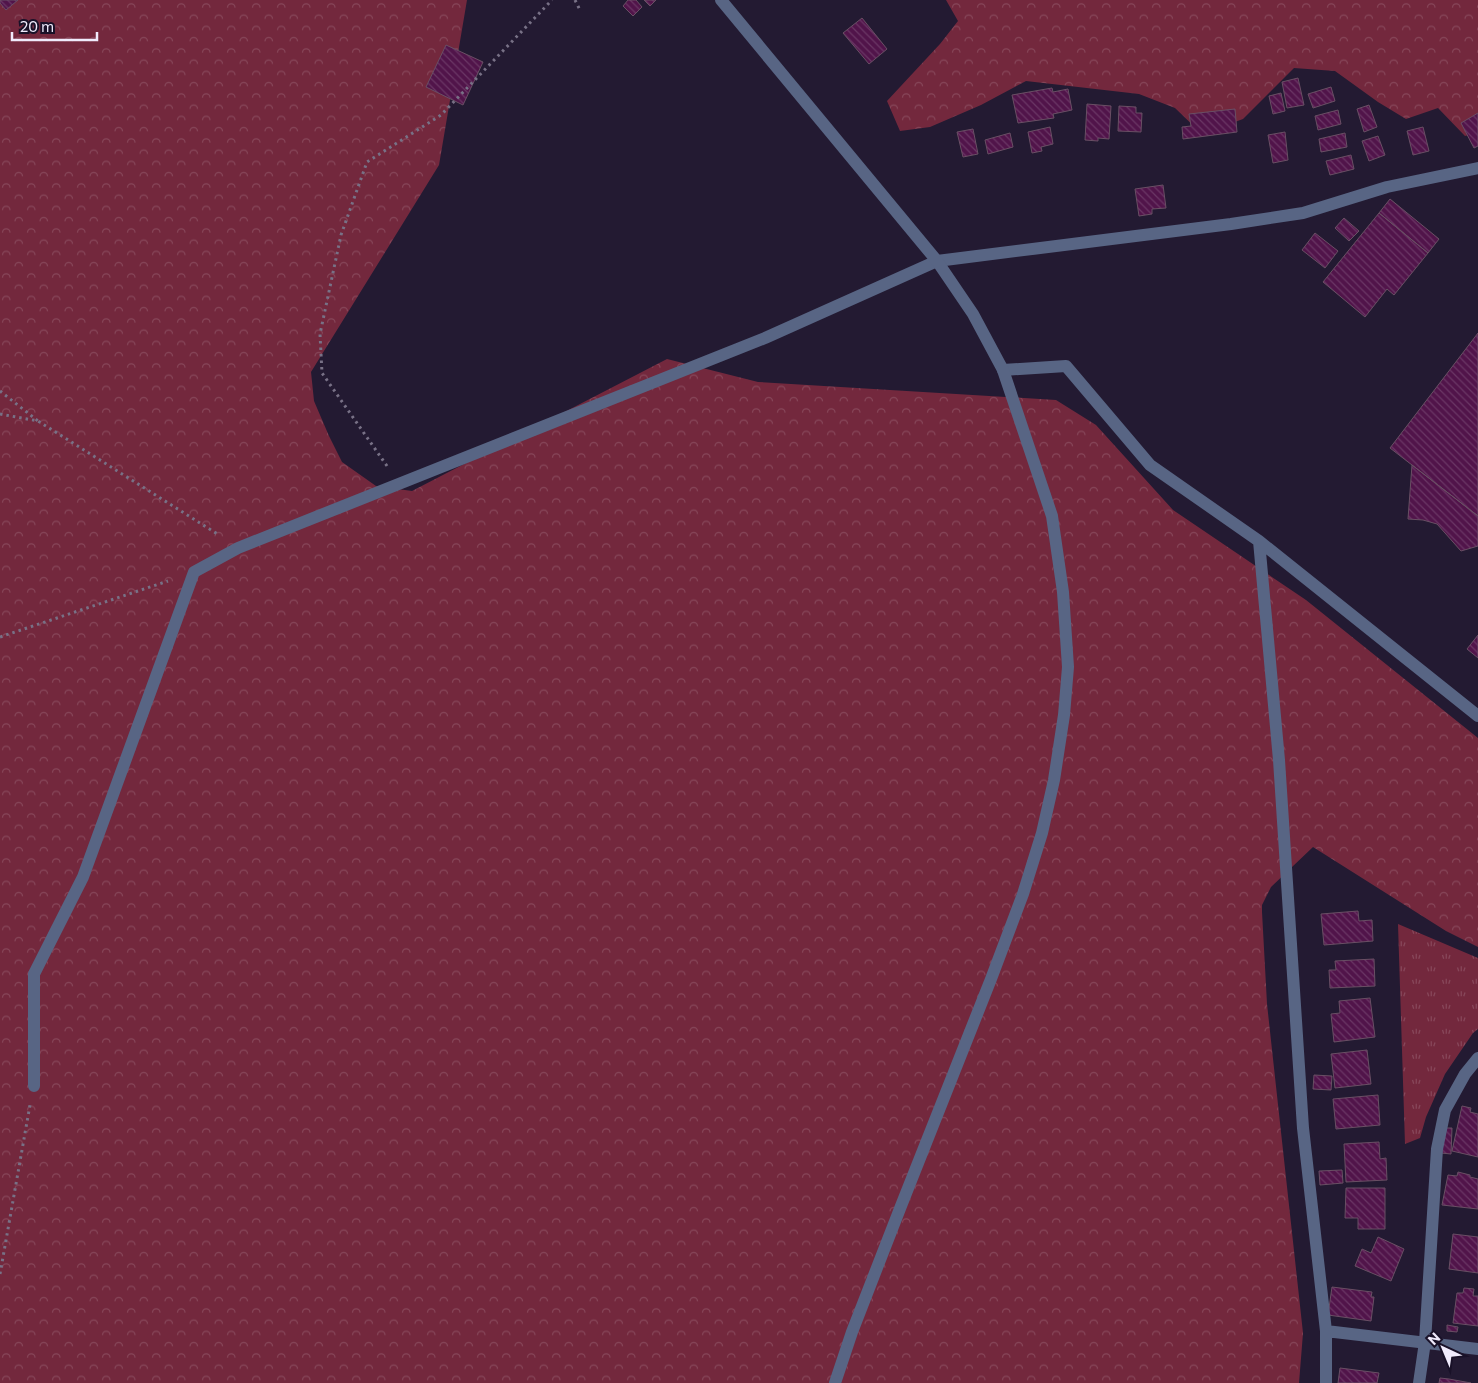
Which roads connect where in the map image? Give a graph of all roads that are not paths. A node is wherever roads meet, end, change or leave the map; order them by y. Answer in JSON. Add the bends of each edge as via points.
{"nodes":[{"id":1,"x":721,"y":0,"type":"edge"},
{"id":2,"x":1478,"y":168,"type":"edge"},
{"id":3,"x":937,"y":261,"type":"junction"},
{"id":4,"x":1003,"y":370,"type":"junction"},
{"id":5,"x":1259,"y":540,"type":"junction"},
{"id":6,"x":1478,"y":716,"type":"edge"},
{"id":7,"x":1478,"y":1058,"type":"edge"},
{"id":8,"x":34,"y":1086,"type":"road end"},
{"id":9,"x":1326,"y":1331,"type":"junction"},
{"id":10,"x":1425,"y":1342,"type":"junction"},
{"id":11,"x":1478,"y":1349,"type":"edge"},
{"id":12,"x":835,"y":1383,"type":"edge"},
{"id":13,"x":1326,"y":1383,"type":"edge"},
{"id":14,"x":1419,"y":1383,"type":"edge"}],
"edges":[{"from":1,"to":3,"type":"street"},
{"from":2,"to":3,"type":"street","via":[[1387,187],[1302,213]]},
{"from":3,"to":4,"type":"street","via":[[973,314]]},
{"from":3,"to":8,"type":"street","via":[[765,338],[238,548],[194,572],[83,877],[34,974]]},
{"from":4,"to":5,"type":"street","via":[[1066,366],[1150,465]]},
{"from":4,"to":12,"type":"street","via":[[1052,516],[1063,592],[1068,668],[1054,780],[1023,894]]},
{"from":5,"to":6,"type":"street"},
{"from":5,"to":9,"type":"street","via":[[1280,770],[1303,1128]]},
{"from":7,"to":10,"type":"street","via":[[1444,1110],[1437,1149]]},
{"from":9,"to":10,"type":"street"},
{"from":9,"to":13,"type":"street"},
{"from":10,"to":11,"type":"street"},
{"from":10,"to":14,"type":"street"}]}
